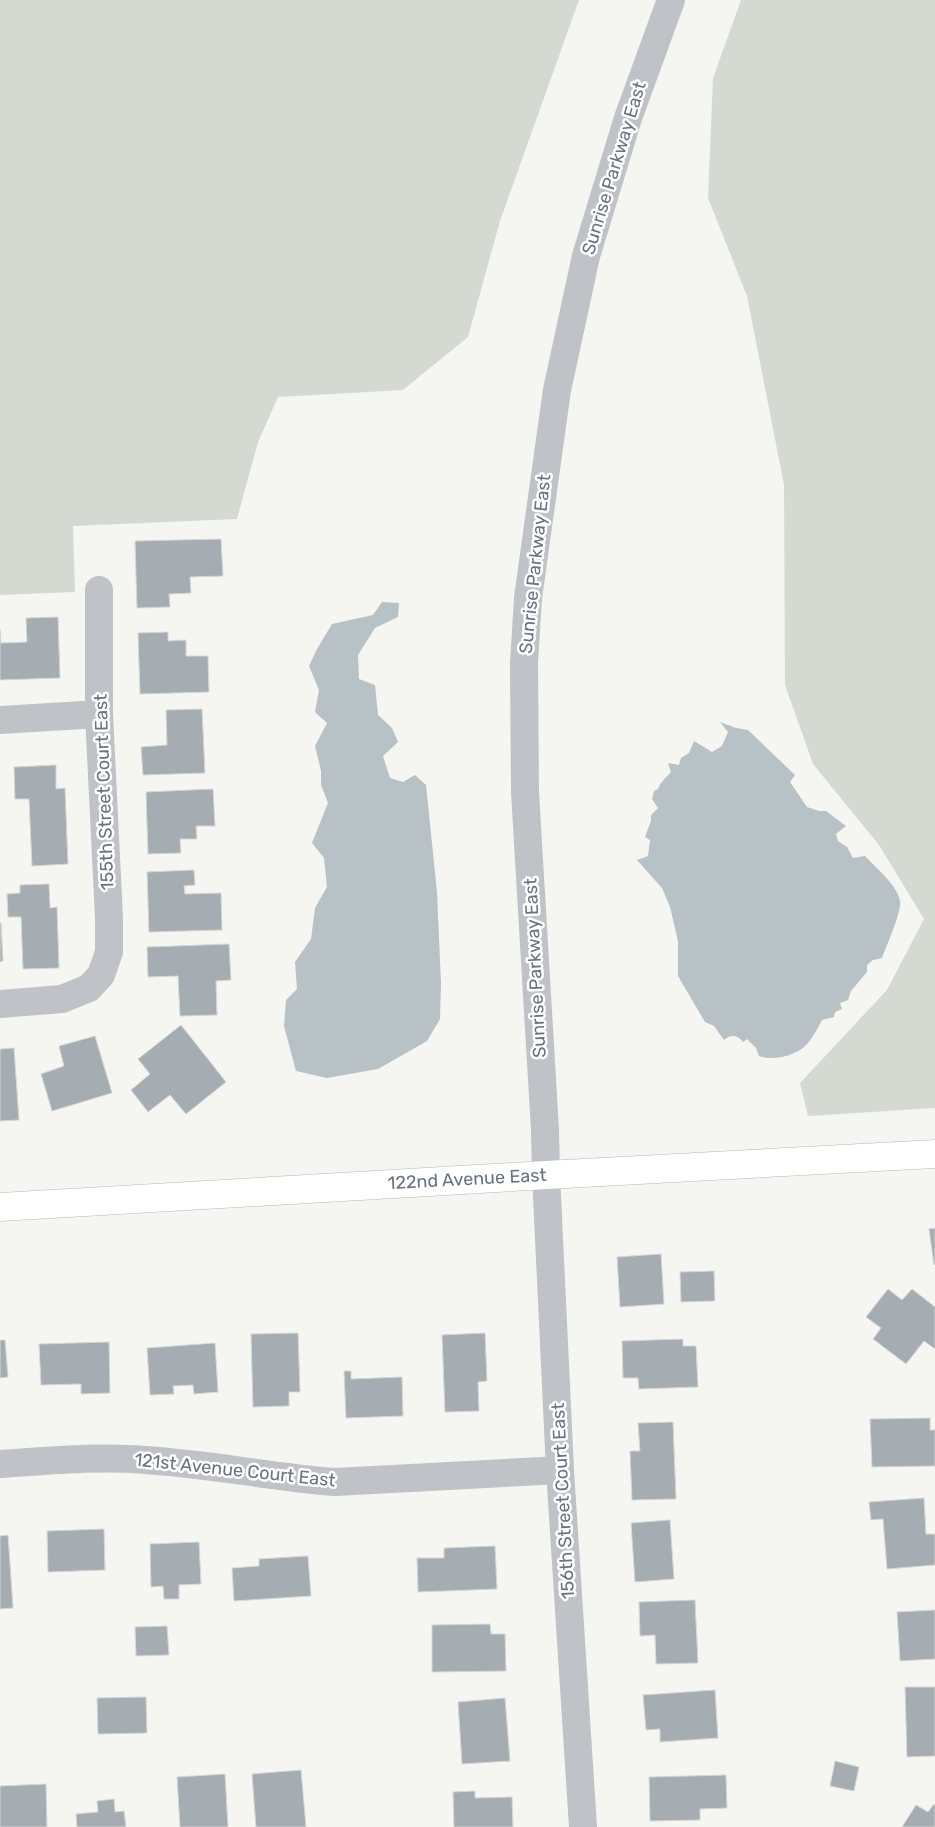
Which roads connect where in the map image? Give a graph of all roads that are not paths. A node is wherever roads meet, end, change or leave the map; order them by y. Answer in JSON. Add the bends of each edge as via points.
{"nodes":[{"id":1,"x":670,"y":0,"type":"edge"},
{"id":2,"x":99,"y":590,"type":"dead end"},
{"id":3,"x":99,"y":714,"type":"junction"},
{"id":4,"x":0,"y":720,"type":"edge"},
{"id":5,"x":0,"y":1004,"type":"edge"},
{"id":6,"x":935,"y":1154,"type":"edge"},
{"id":7,"x":546,"y":1174,"type":"junction"},
{"id":8,"x":0,"y":1207,"type":"edge"},
{"id":9,"x":0,"y":1464,"type":"edge"},
{"id":10,"x":560,"y":1470,"type":"junction"},
{"id":11,"x":583,"y":1827,"type":"edge"}],
"edges":[{"from":1,"to":7,"type":"street","name":"Sunrise Parkway East","via":[[628,118],[586,256],[557,390],[528,598],[524,663],[525,792]]},
{"from":2,"to":3,"type":"street","name":"155th Street Court East"},
{"from":3,"to":4,"type":"street"},
{"from":3,"to":5,"type":"street","name":"155th Street Court East","via":[[109,952],[101,975],[89,988],[62,999]]},
{"from":6,"to":7,"type":"main road","name":"122nd Avenue East"},
{"from":7,"to":8,"type":"main road","name":"122nd Avenue East"},
{"from":7,"to":10,"type":"street","name":"156th Street Court East"},
{"from":9,"to":10,"type":"street","name":"121st Avenue Court East","via":[[87,1459],[143,1460],[335,1482]]},
{"from":10,"to":11,"type":"street","name":"156th Street Court East"}]}
